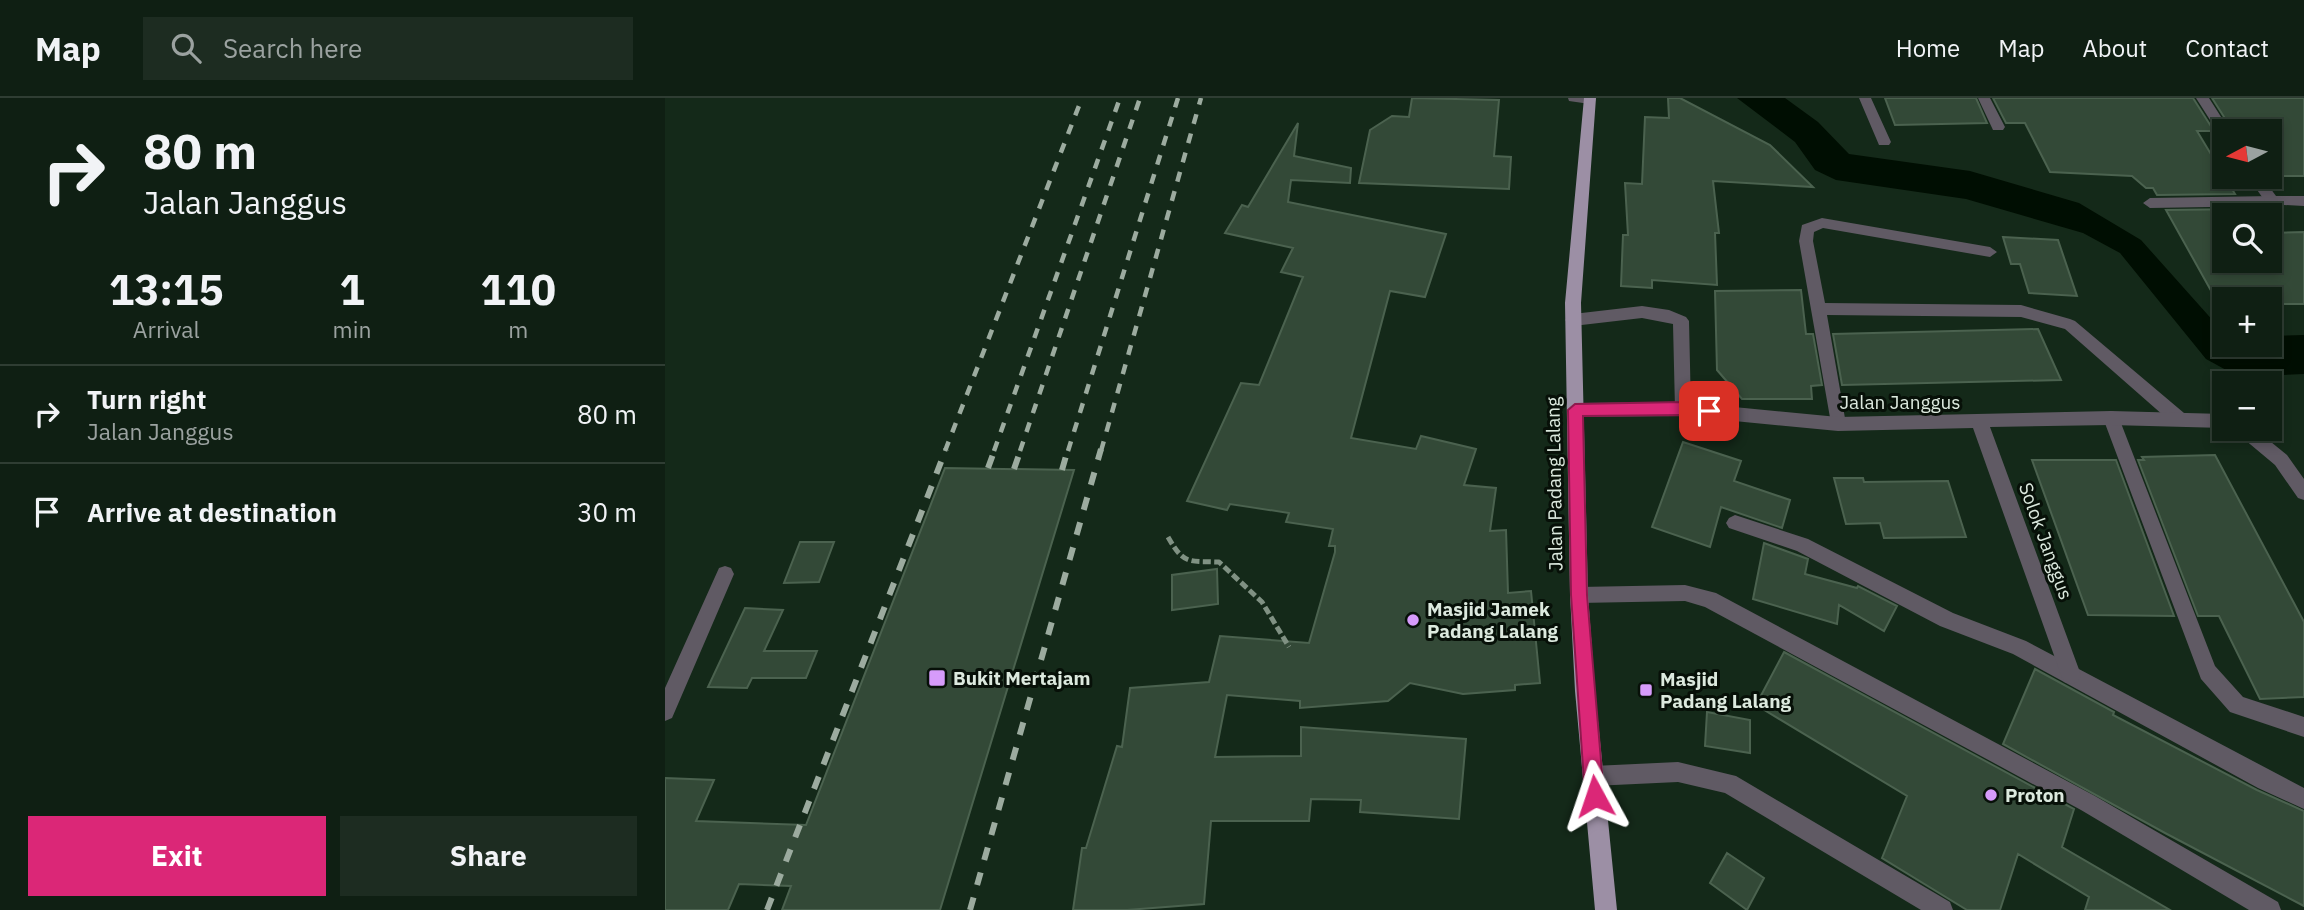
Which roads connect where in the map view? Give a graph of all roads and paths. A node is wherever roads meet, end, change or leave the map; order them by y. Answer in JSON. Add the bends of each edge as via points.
{"nodes":[{"id":1,"x":1574,"y":98,"type":"edge"},
{"id":2,"x":1865,"y":98,"type":"edge"},
{"id":3,"x":1984,"y":98,"type":"edge"},
{"id":4,"x":2202,"y":98,"type":"edge"},
{"id":5,"x":1590,"y":99,"type":"edge"},
{"id":6,"x":2216,"y":119,"type":"edge"},
{"id":7,"x":1998,"y":127,"type":"dead end"},
{"id":8,"x":1884,"y":142,"type":"dead end"},
{"id":9,"x":2263,"y":189,"type":"edge"},
{"id":10,"x":2271,"y":201,"type":"junction"},
{"id":11,"x":2304,"y":201,"type":"edge"},
{"id":12,"x":2150,"y":203,"type":"dead end"},
{"id":13,"x":1990,"y":252,"type":"dead end"},
{"id":14,"x":1818,"y":309,"type":"junction"},
{"id":15,"x":1573,"y":320,"type":"junction"},
{"id":16,"x":1683,"y":408,"type":"junction"},
{"id":17,"x":1575,"y":410,"type":"junction"},
{"id":18,"x":2111,"y":418,"type":"junction"},
{"id":19,"x":2178,"y":418,"type":"junction"},
{"id":20,"x":2212,"y":420,"type":"edge"},
{"id":21,"x":1980,"y":423,"type":"junction"},
{"id":22,"x":1839,"y":424,"type":"junction"},
{"id":23,"x":2258,"y":441,"type":"edge"},
{"id":24,"x":2304,"y":492,"type":"edge"},
{"id":25,"x":1735,"y":523,"type":"dead end"},
{"id":26,"x":1168,"y":537,"type":"dead end"},
{"id":27,"x":725,"y":574,"type":"dead end"},
{"id":28,"x":1579,"y":595,"type":"junction"},
{"id":29,"x":1289,"y":647,"type":"dead end"},
{"id":30,"x":2071,"y":675,"type":"junction"},
{"id":31,"x":665,"y":711,"type":"edge"},
{"id":32,"x":2304,"y":727,"type":"edge"},
{"id":33,"x":1593,"y":776,"type":"junction"},
{"id":34,"x":2304,"y":799,"type":"edge"},
{"id":35,"x":1606,"y":910,"type":"edge"},
{"id":36,"x":1942,"y":910,"type":"edge"},
{"id":37,"x":2270,"y":910,"type":"edge"}],
"edges":[{"from":1,"to":5,"type":"street"},
{"from":2,"to":8,"type":"street"},
{"from":3,"to":7,"type":"street"},
{"from":4,"to":6,"type":"street"},
{"from":5,"to":15,"type":"main road","name":"Jalan Padang Lalang"},
{"from":9,"to":10,"type":"street"},
{"from":10,"to":11,"type":"street"},
{"from":10,"to":12,"type":"street"},
{"from":13,"to":14,"type":"street","via":[[1822,223],[1807,229],[1806,241]]},
{"from":14,"to":19,"type":"street","via":[[2021,311],[2070,325]]},
{"from":14,"to":22,"type":"street"},
{"from":15,"to":16,"type":"street","via":[[1650,312],[1681,321]]},
{"from":15,"to":17,"type":"main road","name":"Jalan Padang Lalang"},
{"from":16,"to":17,"type":"street","name":"Jalan Janggus"},
{"from":16,"to":22,"type":"street","name":"Jalan Janggus"},
{"from":17,"to":28,"type":"main road","name":"Jalan Padang Lalang"},
{"from":18,"to":19,"type":"street","name":"Jalan Janggus"},
{"from":18,"to":21,"type":"street","name":"Jalan Janggus"},
{"from":18,"to":32,"type":"street","via":[[2208,672],[2237,705]]},
{"from":19,"to":20,"type":"street","name":"Jalan Janggus"},
{"from":21,"to":22,"type":"street","name":"Jalan Janggus"},
{"from":21,"to":30,"type":"street","name":"Solok Janggus"},
{"from":23,"to":24,"type":"street","via":[[2281,460]]},
{"from":25,"to":30,"type":"street","via":[[1802,545],[1947,620],[2019,647]]},
{"from":26,"to":29,"type":"path","via":[[1178,556],[1219,562],[1262,602]]},
{"from":27,"to":31,"type":"street"},
{"from":28,"to":33,"type":"main road","name":"Jalan Padang Lalang"},
{"from":28,"to":37,"type":"street","via":[[1685,593],[1709,599],[2088,803]]},
{"from":30,"to":34,"type":"street"},
{"from":33,"to":35,"type":"main road","name":"Jalan Padang Lalang"},
{"from":33,"to":36,"type":"street","via":[[1678,772],[1729,783]]}]}
